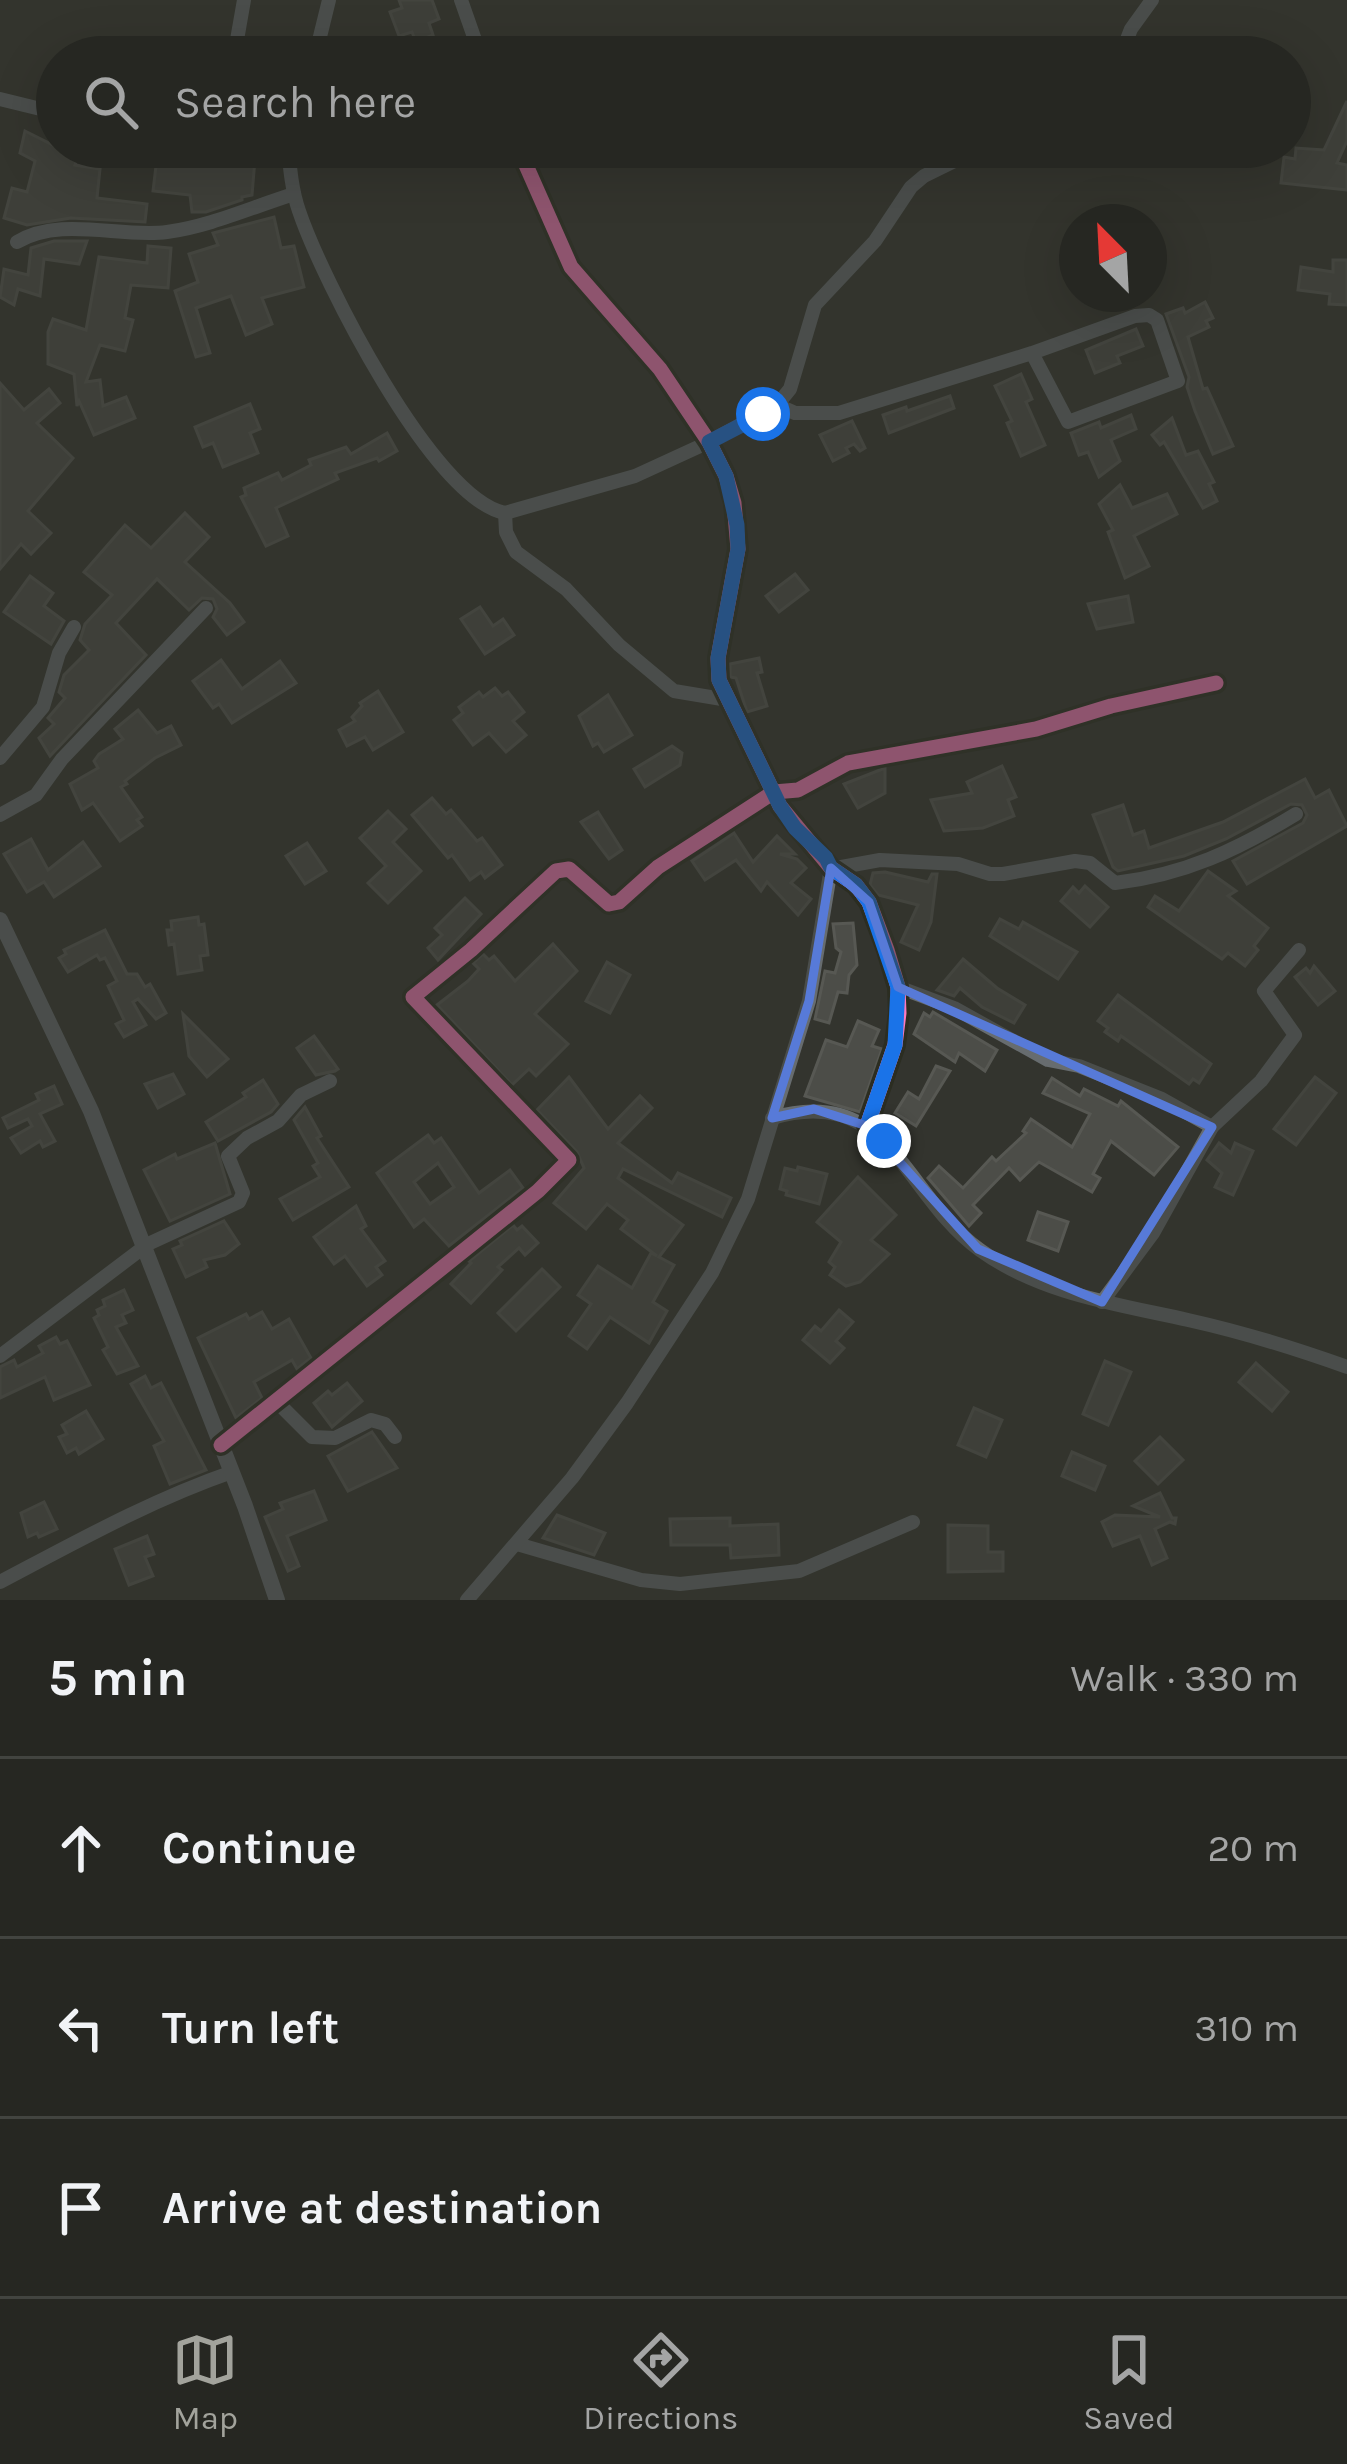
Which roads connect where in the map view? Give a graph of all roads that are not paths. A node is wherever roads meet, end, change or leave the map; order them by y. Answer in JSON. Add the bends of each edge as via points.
{"nodes":[{"id":1,"x":244,"y":0,"type":"edge"},
{"id":2,"x":329,"y":0,"type":"edge"},
{"id":3,"x":461,"y":0,"type":"edge"},
{"id":4,"x":1152,"y":0,"type":"edge"},
{"id":5,"x":238,"y":36,"type":"edge"},
{"id":6,"x":320,"y":36,"type":"edge"},
{"id":7,"x":474,"y":36,"type":"edge"},
{"id":8,"x":1128,"y":36,"type":"edge"},
{"id":9,"x":0,"y":99,"type":"edge"},
{"id":10,"x":36,"y":107,"type":"edge"},
{"id":11,"x":291,"y":168,"type":"edge"},
{"id":12,"x":527,"y":168,"type":"edge"},
{"id":13,"x":940,"y":168,"type":"edge"},
{"id":14,"x":294,"y":194,"type":"junction"},
{"id":15,"x":17,"y":242,"type":"dead end"},
{"id":16,"x":1032,"y":353,"type":"junction"},
{"id":17,"x":777,"y":404,"type":"junction"},
{"id":18,"x":709,"y":442,"type":"junction"},
{"id":19,"x":505,"y":513,"type":"junction"},
{"id":20,"x":206,"y":608,"type":"dead end"},
{"id":21,"x":74,"y":627,"type":"dead end"},
{"id":22,"x":1216,"y":683,"type":"dead end"},
{"id":23,"x":728,"y":700,"type":"junction"},
{"id":24,"x":0,"y":758,"type":"edge"},
{"id":25,"x":774,"y":792,"type":"junction"},
{"id":26,"x":1296,"y":814,"type":"dead end"},
{"id":27,"x":0,"y":815,"type":"edge"},
{"id":28,"x":831,"y":868,"type":"junction"},
{"id":29,"x":0,"y":920,"type":"edge"},
{"id":30,"x":1299,"y":950,"type":"dead end"},
{"id":31,"x":898,"y":987,"type":"junction"},
{"id":32,"x":330,"y":1081,"type":"dead end"},
{"id":33,"x":772,"y":1118,"type":"junction"},
{"id":34,"x":867,"y":1126,"type":"junction"},
{"id":35,"x":1212,"y":1127,"type":"junction"},
{"id":36,"x":1102,"y":1302,"type":"junction"},
{"id":37,"x":0,"y":1356,"type":"edge"},
{"id":38,"x":1347,"y":1367,"type":"edge"},
{"id":39,"x":277,"y":1402,"type":"junction"},
{"id":40,"x":395,"y":1437,"type":"dead end"},
{"id":41,"x":221,"y":1444,"type":"junction"},
{"id":42,"x":232,"y":1472,"type":"junction"},
{"id":43,"x":913,"y":1522,"type":"dead end"},
{"id":44,"x":517,"y":1544,"type":"junction"},
{"id":45,"x":0,"y":1582,"type":"edge"},
{"id":46,"x":277,"y":1600,"type":"edge"},
{"id":47,"x":467,"y":1600,"type":"edge"}],
"edges":[{"from":1,"to":5,"type":"street"},
{"from":2,"to":6,"type":"street"},
{"from":3,"to":7,"type":"street"},
{"from":4,"to":8,"type":"street"},
{"from":9,"to":10,"type":"street"},
{"from":11,"to":14,"type":"street"},
{"from":12,"to":18,"type":"street","via":[[571,267],[660,369]]},
{"from":13,"to":17,"type":"street","via":[[911,188],[815,305],[790,388]]},
{"from":14,"to":15,"type":"street","via":[[173,231],[51,230]]},
{"from":14,"to":19,"type":"street","via":[[339,306],[396,402],[448,471]]},
{"from":16,"to":16,"type":"street","via":[[1150,314],[1178,381],[1068,422]]},
{"from":16,"to":17,"type":"street","via":[[839,412],[795,413]]},
{"from":17,"to":18,"type":"street"},
{"from":18,"to":19,"type":"street","via":[[635,476]]},
{"from":18,"to":23,"type":"street","via":[[737,525],[718,658]]},
{"from":19,"to":23,"type":"street","via":[[517,552],[619,645],[674,691]]},
{"from":20,"to":27,"type":"street","via":[[36,795]]},
{"from":21,"to":24,"type":"street","via":[[43,707]]},
{"from":22,"to":25,"type":"street","via":[[1036,729],[848,763],[798,790]]},
{"from":23,"to":25,"type":"street"},
{"from":25,"to":28,"type":"street"},
{"from":25,"to":39,"type":"street","via":[[619,902],[601,900],[569,869],[556,871],[413,997],[569,1160]]},
{"from":26,"to":28,"type":"street","via":[[1206,864],[1115,884],[1075,861],[1003,874],[880,860]]},
{"from":28,"to":31,"type":"street","via":[[869,902]]},
{"from":28,"to":33,"type":"street","via":[[809,1001]]},
{"from":29,"to":41,"type":"street","via":[[91,1111]]},
{"from":30,"to":35,"type":"street","via":[[1264,991],[1295,1035]]},
{"from":31,"to":34,"type":"street","via":[[895,1045]]},
{"from":31,"to":35,"type":"street"},
{"from":32,"to":37,"type":"street","via":[[228,1156],[239,1202],[148,1244]]},
{"from":33,"to":34,"type":"street","via":[[814,1109]]},
{"from":33,"to":44,"type":"street","via":[[748,1198],[712,1273],[627,1403]]},
{"from":34,"to":36,"type":"street","via":[[978,1249],[1018,1273]]},
{"from":35,"to":36,"type":"street","via":[[1153,1233]]},
{"from":36,"to":38,"type":"street","via":[[1277,1342]]},
{"from":39,"to":40,"type":"street","via":[[312,1437],[335,1438],[371,1420]]},
{"from":39,"to":41,"type":"street"},
{"from":41,"to":42,"type":"street"},
{"from":42,"to":45,"type":"street"},
{"from":42,"to":46,"type":"street"},
{"from":43,"to":44,"type":"street","via":[[799,1571],[680,1584]]},
{"from":44,"to":47,"type":"street"}]}
